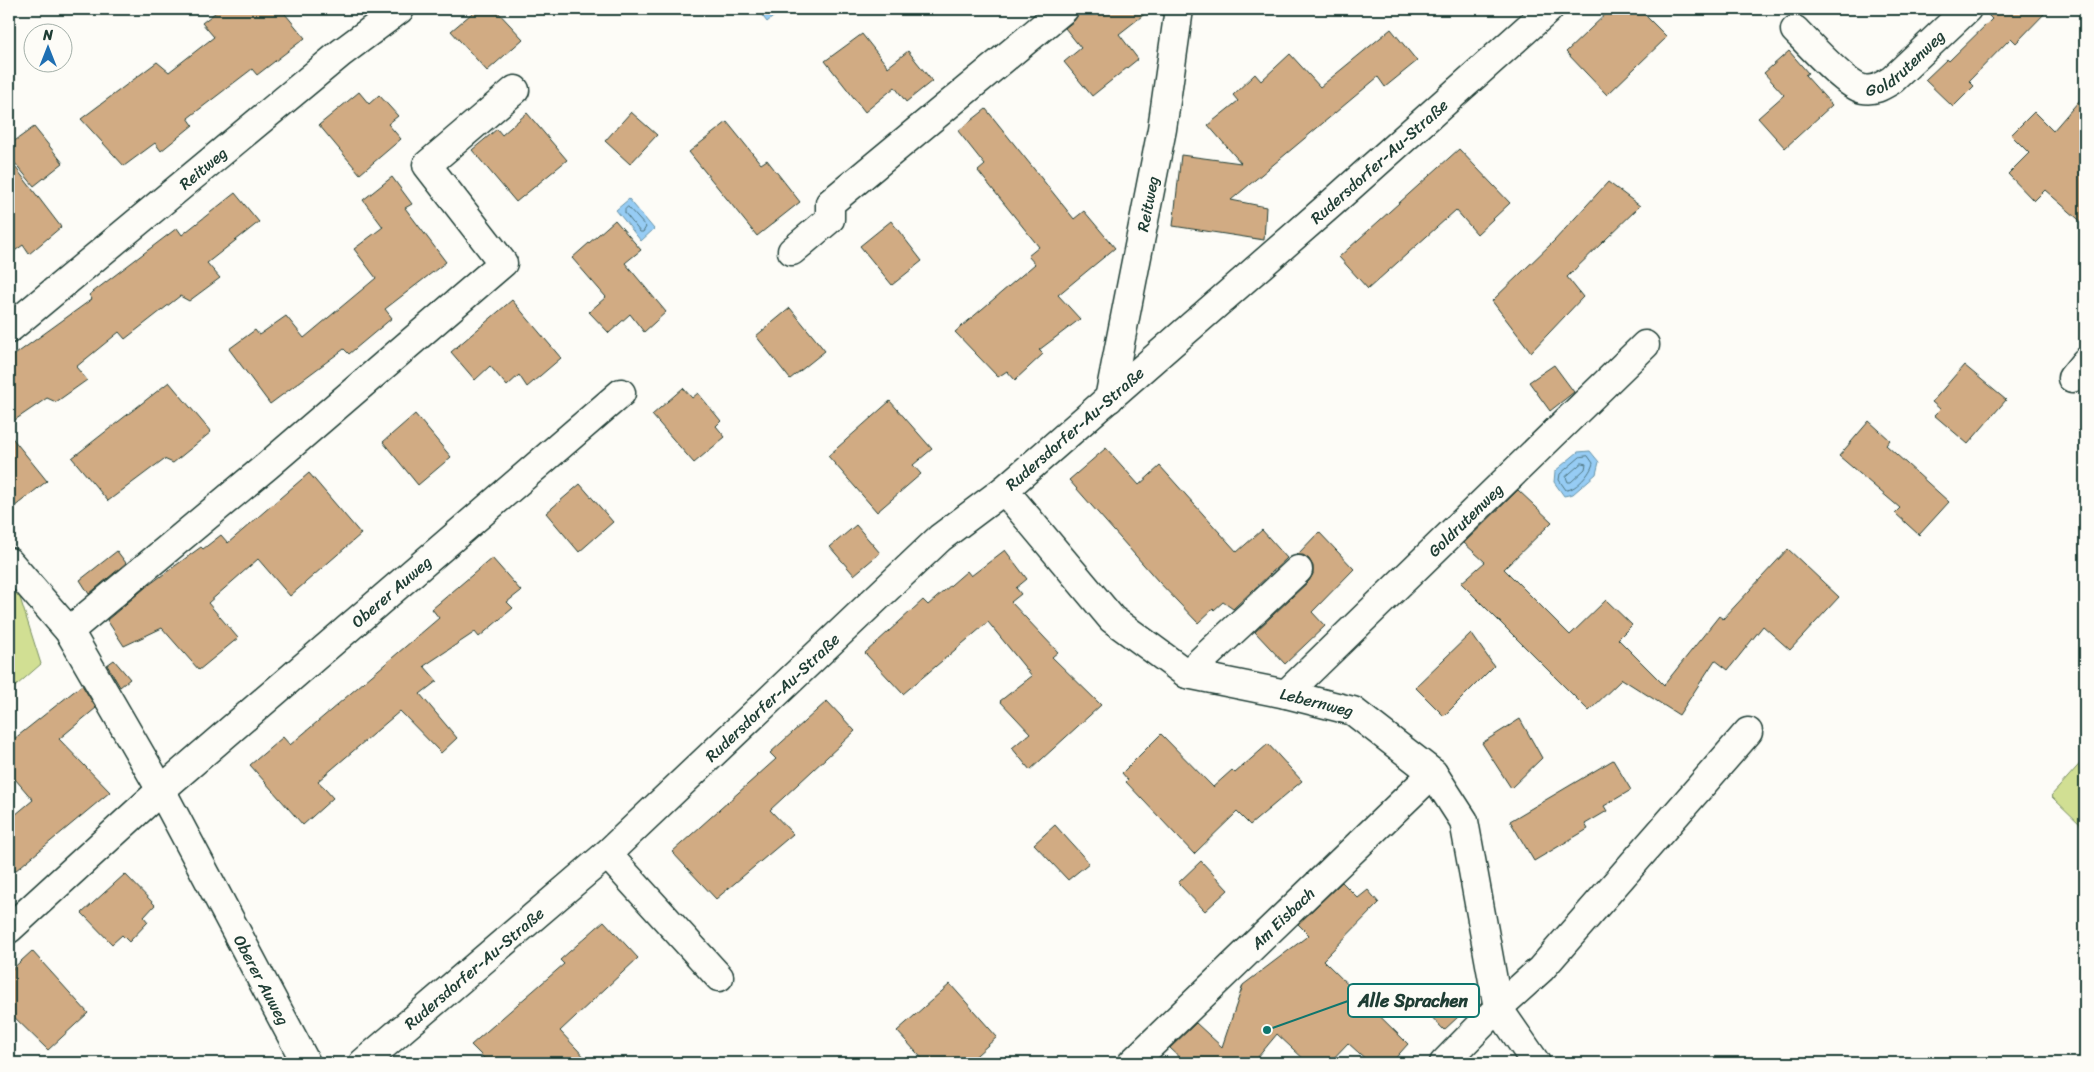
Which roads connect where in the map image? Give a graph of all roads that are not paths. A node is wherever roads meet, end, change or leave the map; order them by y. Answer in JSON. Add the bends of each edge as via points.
{"nodes":[{"id":1,"x":400,"y":9,"type":"edge"},
{"id":2,"x":1064,"y":9,"type":"edge"},
{"id":3,"x":1178,"y":9,"type":"edge"},
{"id":4,"x":1549,"y":9,"type":"edge"},
{"id":5,"x":1967,"y":9,"type":"edge"},
{"id":6,"x":1794,"y":30,"type":"dead end"},
{"id":7,"x":515,"y":90,"type":"dead end"},
{"id":8,"x":792,"y":251,"type":"dead end"},
{"id":9,"x":9,"y":329,"type":"edge"},
{"id":10,"x":1645,"y":345,"type":"dead end"},
{"id":11,"x":622,"y":393,"type":"dead end"},
{"id":12,"x":1109,"y":399,"type":"junction"},
{"id":13,"x":1004,"y":490,"type":"junction"},
{"id":14,"x":9,"y":562,"type":"edge"},
{"id":15,"x":1298,"y":570,"type":"dead end"},
{"id":16,"x":69,"y":632,"type":"junction"},
{"id":17,"x":1187,"y":674,"type":"junction"},
{"id":18,"x":1286,"y":694,"type":"junction"},
{"id":19,"x":1748,"y":732,"type":"dead end"},
{"id":20,"x":1433,"y":773,"type":"junction"},
{"id":21,"x":161,"y":790,"type":"junction"},
{"id":22,"x":607,"y":854,"type":"junction"},
{"id":23,"x":9,"y":929,"type":"edge"},
{"id":24,"x":719,"y":977,"type":"dead end"},
{"id":25,"x":1498,"y":1008,"type":"junction"},
{"id":26,"x":306,"y":1063,"type":"edge"},
{"id":27,"x":363,"y":1063,"type":"edge"},
{"id":28,"x":1132,"y":1063,"type":"edge"},
{"id":29,"x":1444,"y":1063,"type":"edge"},
{"id":30,"x":1536,"y":1063,"type":"edge"}],
"edges":[{"from":1,"to":9,"type":"street","name":"Reitweg","via":[[341,52]]},
{"from":2,"to":8,"type":"street","via":[[830,203],[830,219]]},
{"from":3,"to":12,"type":"street","name":"Reitweg","via":[[1162,129]]},
{"from":4,"to":12,"type":"street","name":"Rudersdorfer-Au-Straße"},
{"from":5,"to":6,"type":"street","name":"Goldrutenweg","via":[[1892,80],[1878,89],[1862,89],[1844,78]]},
{"from":7,"to":16,"type":"street","via":[[427,165],[503,263]]},
{"from":10,"to":18,"type":"street","name":"Goldrutenweg"},
{"from":11,"to":21,"type":"street","name":"Oberer Auweg"},
{"from":12,"to":13,"type":"street","name":"Rudersdorfer-Au-Straße"},
{"from":13,"to":17,"type":"street","name":"Lebernweg","via":[[1112,619]]},
{"from":13,"to":22,"type":"street","name":"Rudersdorfer-Au-Straße","via":[[940,538]]},
{"from":14,"to":16,"type":"street","name":"Oberer Auweg"},
{"from":15,"to":17,"type":"street"},
{"from":16,"to":21,"type":"street","name":"Oberer Auweg"},
{"from":17,"to":18,"type":"street","name":"Lebernweg"},
{"from":18,"to":20,"type":"street","name":"Lebernweg","via":[[1353,711]]},
{"from":19,"to":25,"type":"street","via":[[1541,969]]},
{"from":20,"to":25,"type":"street","name":"Lebernweg","via":[[1464,821]]},
{"from":20,"to":28,"type":"street","name":"Am Eisbach"},
{"from":21,"to":23,"type":"street","name":"Oberer Auweg"},
{"from":21,"to":26,"type":"street","name":"Oberer Auweg"},
{"from":22,"to":24,"type":"street"},
{"from":22,"to":27,"type":"street","name":"Rudersdorfer-Au-Straße"},
{"from":25,"to":29,"type":"street"},
{"from":25,"to":30,"type":"street","name":"Lebernweg"}]}
